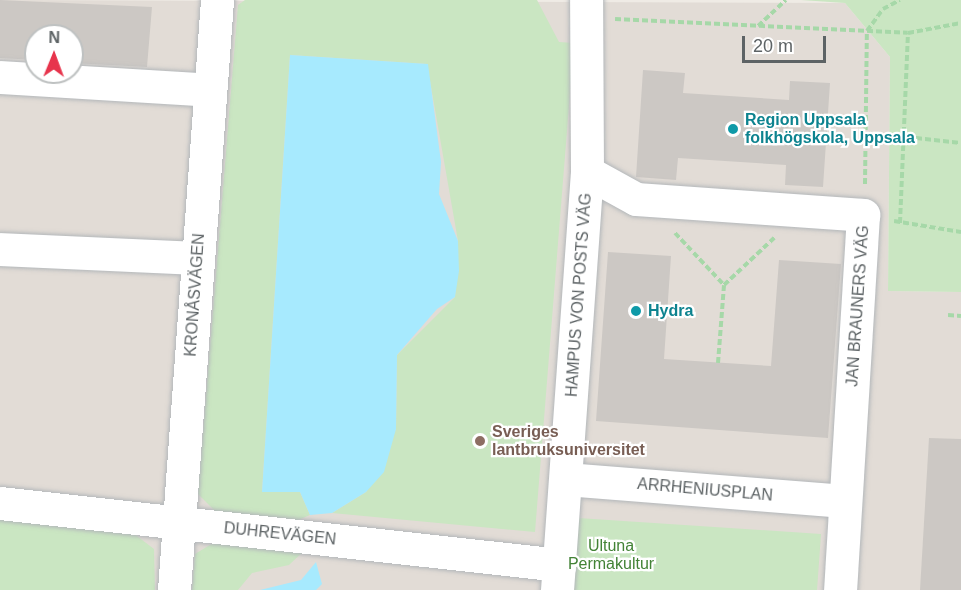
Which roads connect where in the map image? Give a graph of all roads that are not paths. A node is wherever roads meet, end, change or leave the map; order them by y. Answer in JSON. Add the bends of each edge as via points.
{"nodes":[{"id":1,"x":217,"y":0,"type":"edge"},
{"id":2,"x":587,"y":6,"type":"edge"},
{"id":3,"x":0,"y":77,"type":"edge"},
{"id":4,"x":210,"y":90,"type":"junction"},
{"id":5,"x":587,"y":172,"type":"junction"},
{"id":6,"x":0,"y":249,"type":"edge"},
{"id":7,"x":198,"y":258,"type":"junction"},
{"id":8,"x":566,"y":479,"type":"junction"},
{"id":9,"x":844,"y":501,"type":"junction"},
{"id":10,"x":0,"y":503,"type":"edge"},
{"id":11,"x":179,"y":523,"type":"junction"},
{"id":12,"x":559,"y":577,"type":"edge"},
{"id":13,"x":174,"y":590,"type":"edge"},
{"id":14,"x":840,"y":590,"type":"edge"}],
"edges":[{"from":1,"to":4,"type":"street","name":"KRONÅSVÄGEN"},
{"from":2,"to":5,"type":"street","name":"HAMPUS VON POSTS VÄG"},
{"from":3,"to":4,"type":"street"},
{"from":4,"to":7,"type":"street","name":"KRONÅSVÄGEN"},
{"from":5,"to":8,"type":"street","name":"HAMPUS VON POSTS VÄG"},
{"from":5,"to":9,"type":"street","name":"JAN BRAUNERS VÄG","via":[[636,199],[863,215]]},
{"from":6,"to":7,"type":"street"},
{"from":7,"to":11,"type":"street","name":"KRONÅSVÄGEN"},
{"from":8,"to":9,"type":"street","name":"ARRHENIUSPLAN"},
{"from":8,"to":12,"type":"street","name":"HAMPUS VON POSTS VÄG"},
{"from":9,"to":14,"type":"street","name":"JAN BRAUNERS VÄG"},
{"from":10,"to":11,"type":"street","name":"DUHREVÄGEN"},
{"from":11,"to":12,"type":"street","name":"DUHREVÄGEN"},
{"from":11,"to":13,"type":"street","name":"KRONÅSVÄGEN"}]}
